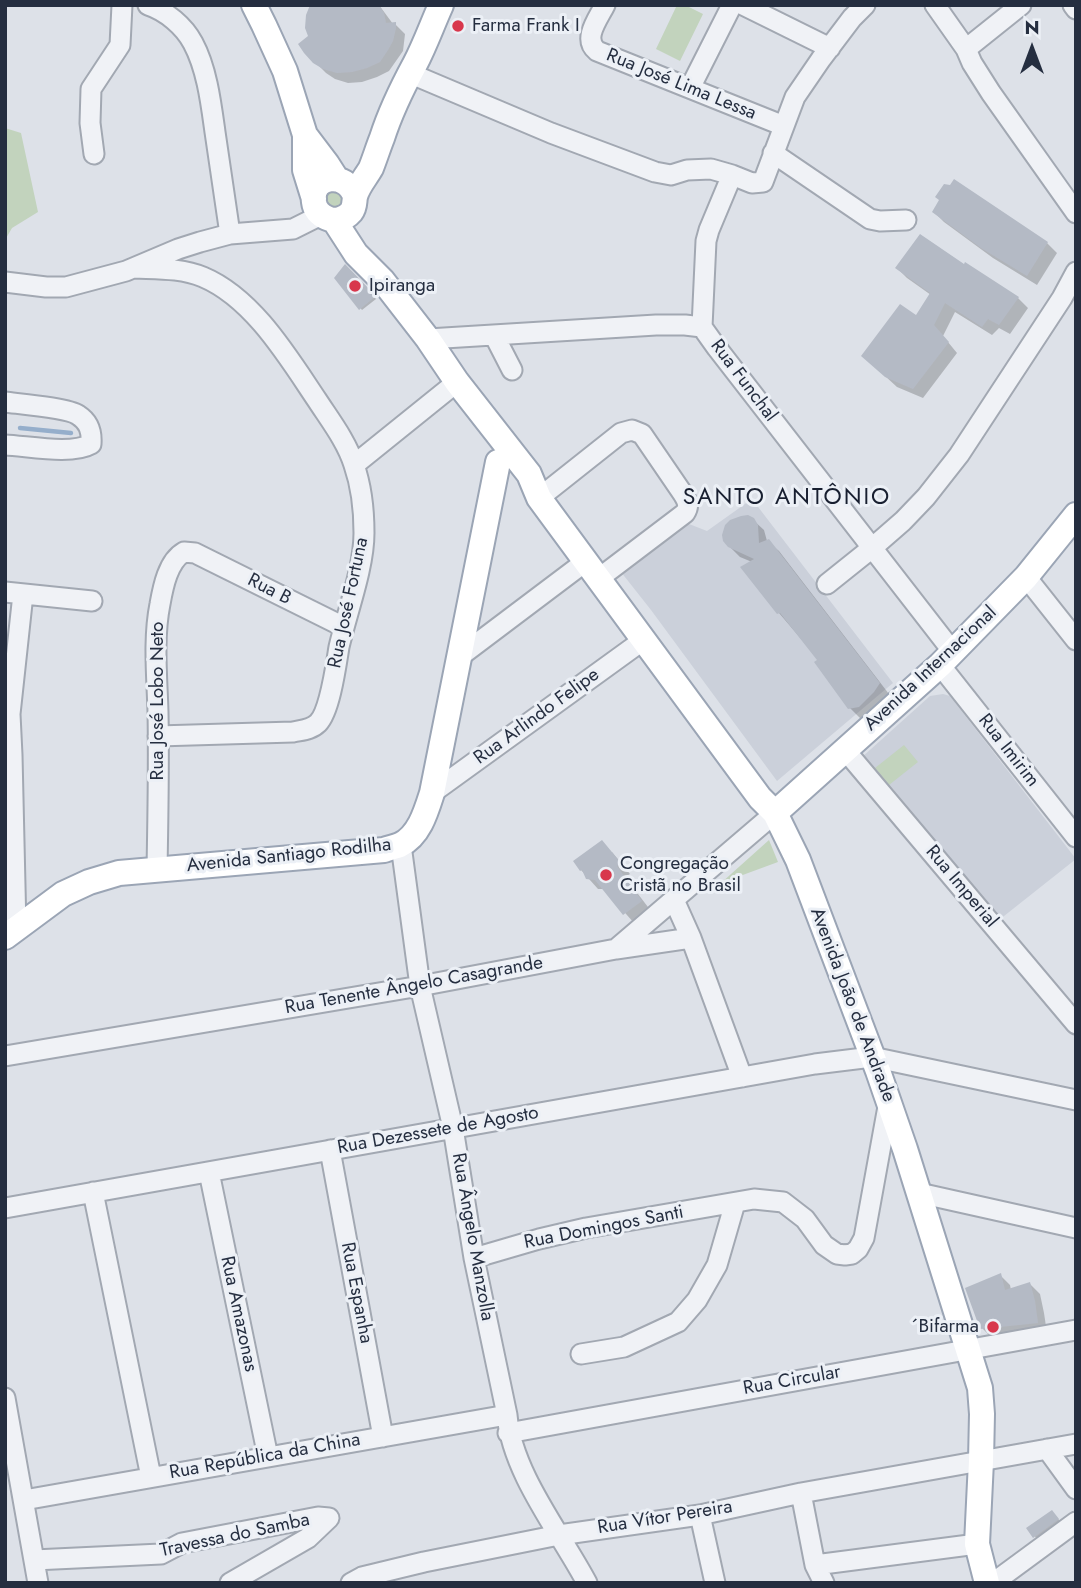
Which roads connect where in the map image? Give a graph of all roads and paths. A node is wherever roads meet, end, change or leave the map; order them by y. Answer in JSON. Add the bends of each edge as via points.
{"nodes":[{"id":1,"x":121,"y":5,"type":"edge"},
{"id":2,"x":148,"y":5,"type":"edge"},
{"id":3,"x":254,"y":5,"type":"edge"},
{"id":4,"x":441,"y":5,"type":"edge"},
{"id":5,"x":605,"y":5,"type":"edge"},
{"id":6,"x":732,"y":5,"type":"edge"},
{"id":7,"x":743,"y":5,"type":"edge"},
{"id":8,"x":865,"y":5,"type":"edge"},
{"id":9,"x":935,"y":5,"type":"edge"},
{"id":10,"x":1021,"y":5,"type":"edge"},
{"id":11,"x":830,"y":48,"type":"junction"},
{"id":12,"x":966,"y":49,"type":"junction"},
{"id":13,"x":409,"y":73,"type":"junction"},
{"id":14,"x":690,"y":88,"type":"junction"},
{"id":15,"x":784,"y":126,"type":"junction"},
{"id":16,"x":773,"y":153,"type":"junction"},
{"id":17,"x":94,"y":154,"type":"dead end"},
{"id":18,"x":732,"y":175,"type":"junction"},
{"id":19,"x":336,"y":200,"type":"junction"},
{"id":20,"x":1076,"y":213,"type":"edge"},
{"id":21,"x":906,"y":220,"type":"dead end"},
{"id":22,"x":230,"y":234,"type":"junction"},
{"id":23,"x":135,"y":268,"type":"junction"},
{"id":24,"x":1076,"y":272,"type":"edge"},
{"id":25,"x":5,"y":282,"type":"edge"},
{"id":26,"x":1069,"y":301,"type":"edge"},
{"id":27,"x":702,"y":327,"type":"junction"},
{"id":28,"x":494,"y":335,"type":"junction"},
{"id":29,"x":428,"y":339,"type":"junction"},
{"id":30,"x":512,"y":370,"type":"dead end"},
{"id":31,"x":457,"y":382,"type":"junction"},
{"id":32,"x":5,"y":402,"type":"edge"},
{"id":33,"x":5,"y":445,"type":"edge"},
{"id":34,"x":498,"y":462,"type":"junction"},
{"id":35,"x":354,"y":465,"type":"junction"},
{"id":36,"x":529,"y":489,"type":"junction"},
{"id":37,"x":492,"y":492,"type":"junction"},
{"id":38,"x":1076,"y":515,"type":"edge"},
{"id":39,"x":872,"y":548,"type":"junction"},
{"id":40,"x":195,"y":553,"type":"joint"},
{"id":41,"x":591,"y":571,"type":"junction"},
{"id":42,"x":1026,"y":577,"type":"junction"},
{"id":43,"x":827,"y":584,"type":"dead end"},
{"id":44,"x":14,"y":593,"type":"edge"},
{"id":45,"x":92,"y":601,"type":"dead end"},
{"id":46,"x":344,"y":627,"type":"junction"},
{"id":47,"x":1076,"y":640,"type":"edge"},
{"id":48,"x":642,"y":641,"type":"junction"},
{"id":49,"x":459,"y":657,"type":"junction"},
{"id":50,"x":946,"y":659,"type":"junction"},
{"id":51,"x":158,"y":736,"type":"junction"},
{"id":52,"x":845,"y":750,"type":"junction"},
{"id":53,"x":432,"y":793,"type":"junction"},
{"id":54,"x":775,"y":813,"type":"junction"},
{"id":55,"x":1076,"y":837,"type":"edge"},
{"id":56,"x":401,"y":845,"type":"junction"},
{"id":57,"x":158,"y":869,"type":"junction"},
{"id":58,"x":674,"y":900,"type":"junction"},
{"id":59,"x":10,"y":933,"type":"edge"},
{"id":60,"x":691,"y":937,"type":"junction"},
{"id":61,"x":616,"y":949,"type":"junction"},
{"id":62,"x":420,"y":986,"type":"junction"},
{"id":63,"x":1076,"y":1024,"type":"edge"},
{"id":64,"x":5,"y":1056,"type":"edge"},
{"id":65,"x":872,"y":1057,"type":"junction"},
{"id":66,"x":742,"y":1077,"type":"junction"},
{"id":67,"x":1076,"y":1100,"type":"edge"},
{"id":68,"x":889,"y":1101,"type":"junction"},
{"id":69,"x":453,"y":1128,"type":"junction"},
{"id":70,"x":330,"y":1150,"type":"junction"},
{"id":71,"x":209,"y":1172,"type":"junction"},
{"id":72,"x":93,"y":1192,"type":"junction"},
{"id":73,"x":919,"y":1193,"type":"junction"},
{"id":74,"x":735,"y":1203,"type":"junction"},
{"id":75,"x":5,"y":1208,"type":"edge"},
{"id":76,"x":1076,"y":1228,"type":"edge"},
{"id":77,"x":474,"y":1258,"type":"junction"},
{"id":78,"x":1076,"y":1330,"type":"edge"},
{"id":79,"x":968,"y":1349,"type":"junction"},
{"id":80,"x":581,"y":1354,"type":"dead end"},
{"id":81,"x":5,"y":1398,"type":"edge"},
{"id":82,"x":507,"y":1424,"type":"junction"},
{"id":83,"x":383,"y":1437,"type":"junction"},
{"id":84,"x":1076,"y":1444,"type":"edge"},
{"id":85,"x":1047,"y":1449,"type":"junction"},
{"id":86,"x":268,"y":1457,"type":"junction"},
{"id":87,"x":981,"y":1461,"type":"junction"},
{"id":88,"x":151,"y":1478,"type":"junction"},
{"id":89,"x":1076,"y":1489,"type":"edge"},
{"id":90,"x":801,"y":1493,"type":"junction"},
{"id":91,"x":24,"y":1500,"type":"junction"},
{"id":92,"x":699,"y":1515,"type":"junction"},
{"id":93,"x":1076,"y":1522,"type":"edge"},
{"id":94,"x":559,"y":1535,"type":"junction"},
{"id":95,"x":977,"y":1544,"type":"junction"},
{"id":96,"x":34,"y":1560,"type":"junction"},
{"id":97,"x":815,"y":1565,"type":"junction"},
{"id":98,"x":236,"y":1580,"type":"edge"},
{"id":99,"x":38,"y":1583,"type":"edge"},
{"id":100,"x":351,"y":1583,"type":"edge"},
{"id":101,"x":587,"y":1583,"type":"edge"},
{"id":102,"x":715,"y":1583,"type":"edge"},
{"id":103,"x":824,"y":1583,"type":"edge"},
{"id":104,"x":987,"y":1583,"type":"edge"},
{"id":105,"x":993,"y":1583,"type":"edge"}],
"edges":[{"from":1,"to":17,"type":"street","via":[[120,45],[91,89]]},
{"from":2,"to":22,"type":"street","via":[[182,27],[202,65]]},
{"from":3,"to":19,"type":"main road","name":"Avenida João de Andrade","via":[[285,71],[305,135],[305,170]]},
{"from":4,"to":13,"type":"main road"},
{"from":5,"to":14,"type":"street","name":"Rua José Lima Lessa","via":[[591,34],[591,46]]},
{"from":6,"to":14,"type":"street"},
{"from":7,"to":11,"type":"street"},
{"from":8,"to":11,"type":"street"},
{"from":9,"to":12,"type":"street"},
{"from":10,"to":12,"type":"street"},
{"from":11,"to":15,"type":"street","via":[[796,97]]},
{"from":12,"to":20,"type":"street","via":[[991,93]]},
{"from":13,"to":18,"type":"street","via":[[655,172],[671,175],[704,169]]},
{"from":13,"to":19,"type":"main road","via":[[370,169]]},
{"from":14,"to":15,"type":"street","name":"Rua José Lima Lessa"},
{"from":15,"to":16,"type":"street"},
{"from":16,"to":18,"type":"street","via":[[763,181],[752,183]]},
{"from":16,"to":21,"type":"street","via":[[870,219]]},
{"from":18,"to":27,"type":"street","via":[[706,241]]},
{"from":19,"to":22,"type":"street","via":[[293,229]]},
{"from":19,"to":29,"type":"main road","name":"Avenida João de Andrade","via":[[356,254]]},
{"from":22,"to":23,"type":"street","via":[[177,249]]},
{"from":23,"to":25,"type":"street","via":[[66,286]]},
{"from":23,"to":35,"type":"street","name":"Rua José Fortuna","via":[[191,272],[222,287],[246,307],[298,372]]},
{"from":24,"to":26,"type":"street"},
{"from":26,"to":39,"type":"street","via":[[926,497]]},
{"from":27,"to":28,"type":"street","name":"Rua Funchal","via":[[656,325]]},
{"from":27,"to":39,"type":"street","name":"Rua Funchal"},
{"from":28,"to":29,"type":"street","name":"Rua Funchal"},
{"from":28,"to":30,"type":"street"},
{"from":29,"to":31,"type":"main road","name":"Avenida João de Andrade"},
{"from":31,"to":34,"type":"main road","name":"Avenida João de Andrade","via":[[467,414]]},
{"from":31,"to":35,"type":"street"},
{"from":31,"to":36,"type":"main road","name":"Avenida João de Andrade","via":[[529,474]]},
{"from":32,"to":33,"type":"street","via":[[76,414],[92,433],[91,444],[83,448]]},
{"from":34,"to":36,"type":"main road","name":"Avenida João de Andrade"},
{"from":34,"to":37,"type":"main road","name":"Avenida Santiago Rodilha"},
{"from":35,"to":46,"type":"street","name":"Rua José Fortuna","via":[[364,533]]},
{"from":36,"to":37,"type":"main road","via":[[506,482]]},
{"from":36,"to":41,"type":"main road","name":"Avenida João de Andrade"},
{"from":36,"to":41,"type":"street","via":[[621,433],[632,430],[642,434],[683,494],[688,509]]},
{"from":37,"to":49,"type":"main road","name":"Avenida Santiago Rodilha"},
{"from":38,"to":42,"type":"main road","name":"Avenida Internacional"},
{"from":39,"to":43,"type":"street"},
{"from":39,"to":50,"type":"street","name":"Rua Funchal"},
{"from":40,"to":46,"type":"street","name":"Rua B"},
{"from":40,"to":51,"type":"street","name":"Rua José Lobo Neto","via":[[184,552],[174,560],[159,605]]},
{"from":41,"to":48,"type":"main road","name":"Avenida João de Andrade"},
{"from":41,"to":49,"type":"street"},
{"from":42,"to":47,"type":"street"},
{"from":42,"to":50,"type":"main road","name":"Avenida Internacional"},
{"from":44,"to":45,"type":"street"},
{"from":44,"to":59,"type":"street"},
{"from":46,"to":51,"type":"street","name":"Rua José Fortuna","via":[[325,712],[314,726],[293,732]]},
{"from":48,"to":53,"type":"street","name":"Rua Arlindo Felipe"},
{"from":48,"to":54,"type":"main road","name":"Avenida João de Andrade"},
{"from":49,"to":53,"type":"main road","name":"Avenida Santiago Rodilha"},
{"from":50,"to":52,"type":"main road","name":"Avenida Internacional"},
{"from":50,"to":55,"type":"street","name":"Rua Imirim"},
{"from":51,"to":57,"type":"street","name":"Rua José Lobo Neto"},
{"from":52,"to":54,"type":"main road","name":"Avenida Internacional"},
{"from":52,"to":63,"type":"street","name":"Rua Imperial"},
{"from":53,"to":56,"type":"main road","name":"Avenida Santiago Rodilha","via":[[426,815]]},
{"from":54,"to":58,"type":"street","name":"Rua Tenente Ângelo Casagrande"},
{"from":54,"to":65,"type":"main road","name":"Avenida João de Andrade"},
{"from":56,"to":57,"type":"main road","name":"Avenida Santiago Rodilha"},
{"from":56,"to":62,"type":"street","name":"Rua Ângelo Manzolla"},
{"from":57,"to":59,"type":"main road","name":"Avenida Santiago Rodilha","via":[[89,882],[63,894]]},
{"from":58,"to":60,"type":"street"},
{"from":58,"to":61,"type":"street","name":"Rua Tenente Ângelo Casagrande"},
{"from":60,"to":61,"type":"street"},
{"from":60,"to":66,"type":"street"},
{"from":61,"to":62,"type":"street","name":"Rua Tenente Ângelo Casagrande"},
{"from":62,"to":64,"type":"street","name":"Rua Tenente Ângelo Casagrande"},
{"from":62,"to":69,"type":"street","name":"Rua Ângelo Manzolla"},
{"from":65,"to":66,"type":"street","name":"Rua Dezessete de Agosto"},
{"from":65,"to":67,"type":"street","name":"Rua Dezessete de Agosto"},
{"from":65,"to":68,"type":"main road","name":"Avenida João de Andrade"},
{"from":66,"to":69,"type":"street","name":"Rua Dezessete de Agosto"},
{"from":68,"to":73,"type":"main road","name":"Avenida João de Andrade"},
{"from":68,"to":74,"type":"street","name":"Rua Domingos Santi","via":[[864,1238],[852,1254],[837,1254],[824,1245],[805,1219],[783,1202],[754,1199]]},
{"from":69,"to":70,"type":"street","name":"Rua Dezessete de Agosto"},
{"from":69,"to":77,"type":"street","name":"Rua Ângelo Manzolla"},
{"from":70,"to":71,"type":"street","name":"Rua Dezessete de Agosto"},
{"from":70,"to":83,"type":"street","name":"Rua Espanha"},
{"from":71,"to":72,"type":"street","name":"Rua Dezessete de Agosto"},
{"from":71,"to":86,"type":"street","name":"Rua Amazonas"},
{"from":72,"to":75,"type":"street","name":"Rua Dezessete de Agosto"},
{"from":72,"to":88,"type":"street"},
{"from":73,"to":76,"type":"street"},
{"from":73,"to":79,"type":"main road","name":"Avenida João de Andrade"},
{"from":74,"to":77,"type":"street","name":"Rua Domingos Santi","via":[[586,1228]]},
{"from":74,"to":80,"type":"street","via":[[717,1265],[678,1322],[624,1347]]},
{"from":77,"to":82,"type":"street","name":"Rua Ângelo Manzolla"},
{"from":78,"to":79,"type":"street","name":"Rua Circular"},
{"from":79,"to":82,"type":"street","name":"Rua Circular"},
{"from":79,"to":87,"type":"main road","name":"Avenida João de Andrade","via":[[980,1388]]},
{"from":81,"to":91,"type":"street"},
{"from":82,"to":83,"type":"street","name":"Rua República da China"},
{"from":82,"to":94,"type":"street","name":"Rua Ângelo Manzolla","via":[[530,1484]]},
{"from":83,"to":86,"type":"street","name":"Rua República da China"},
{"from":84,"to":85,"type":"street","name":"Rua Vítor Pereira"},
{"from":85,"to":87,"type":"street","name":"Rua Vítor Pereira"},
{"from":85,"to":89,"type":"street"},
{"from":86,"to":88,"type":"street","name":"Rua República da China"},
{"from":87,"to":90,"type":"street","name":"Rua Vítor Pereira"},
{"from":87,"to":95,"type":"main road","name":"Avenida João de Andrade"},
{"from":88,"to":91,"type":"street","name":"Rua República da China"},
{"from":90,"to":92,"type":"street","name":"Rua Vítor Pereira"},
{"from":90,"to":97,"type":"street"},
{"from":91,"to":96,"type":"street"},
{"from":92,"to":94,"type":"street","name":"Rua Vítor Pereira"},
{"from":92,"to":102,"type":"street"},
{"from":93,"to":105,"type":"street"},
{"from":94,"to":100,"type":"street","name":"Rua Vítor Pereira","via":[[424,1562]]},
{"from":94,"to":101,"type":"street","name":"Rua Ângelo Manzolla"},
{"from":95,"to":97,"type":"street"},
{"from":95,"to":104,"type":"main road","name":"Avenida João de Andrade"},
{"from":96,"to":98,"type":"street","name":"Travessa do Samba","via":[[161,1554],[182,1543],[329,1518],[309,1538]]},
{"from":96,"to":99,"type":"street"},
{"from":97,"to":103,"type":"street"}]}
